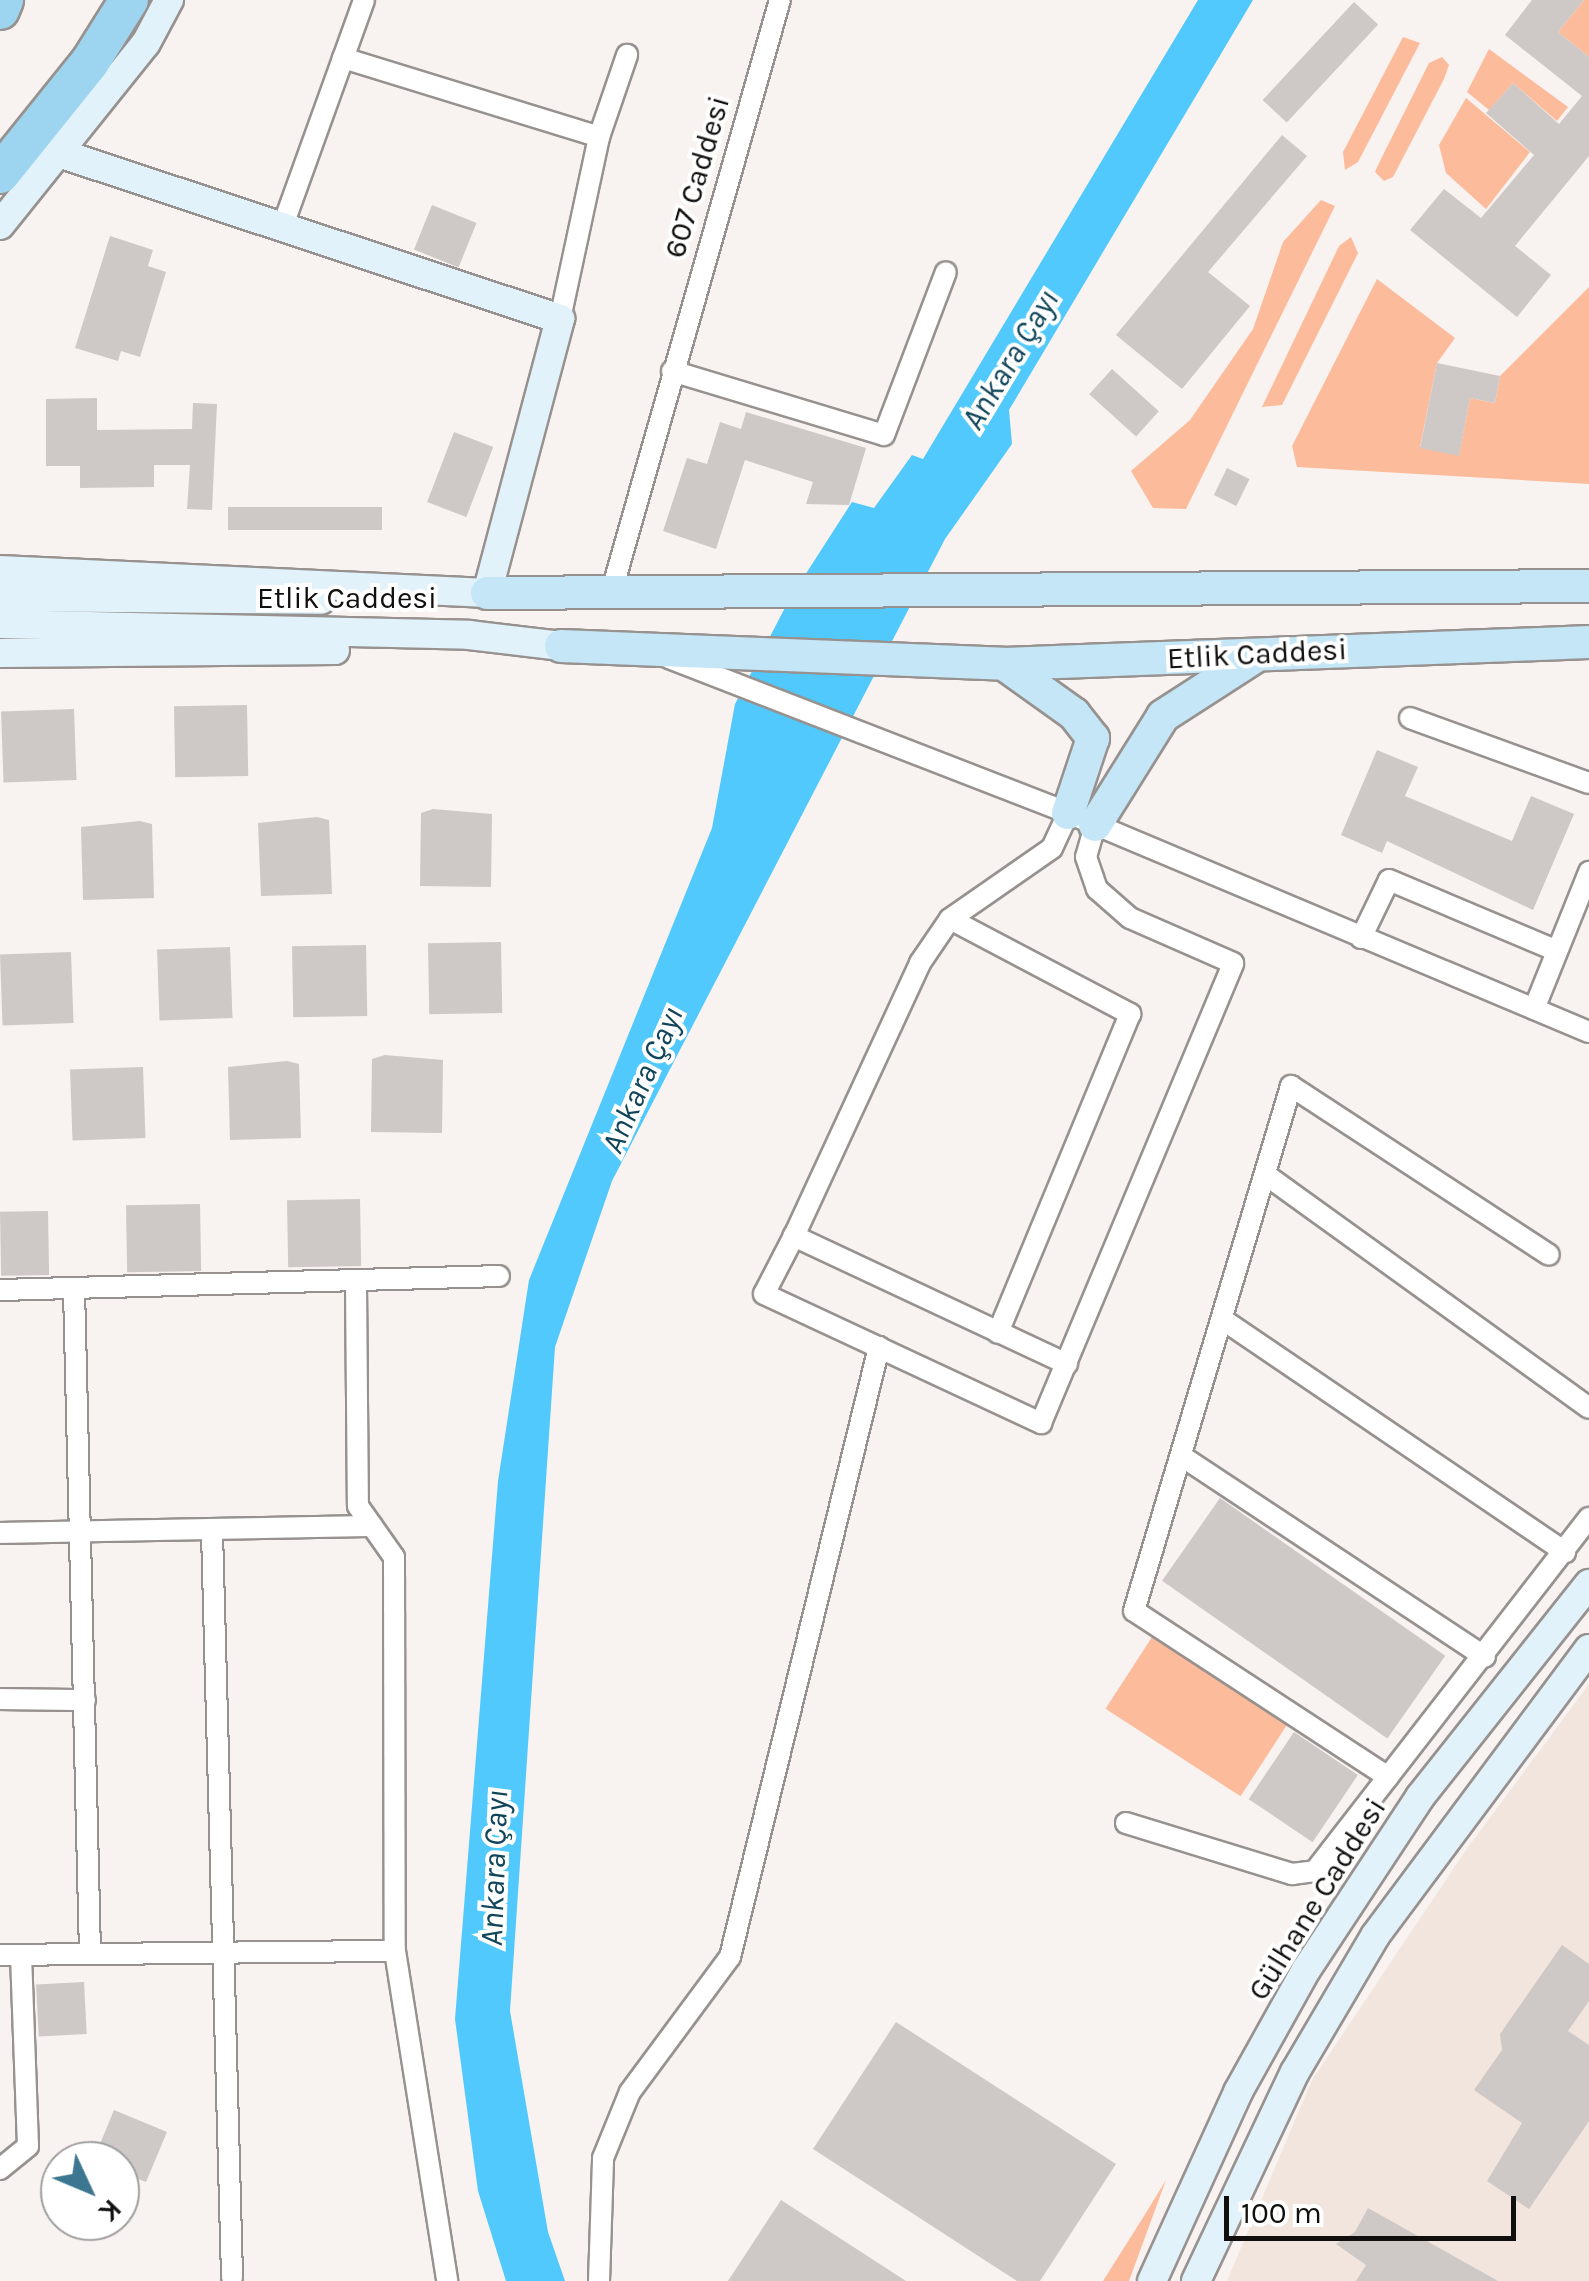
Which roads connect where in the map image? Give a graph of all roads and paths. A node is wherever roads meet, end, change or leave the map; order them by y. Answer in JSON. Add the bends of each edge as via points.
{"nodes":[{"id":1,"x":4,"y":0,"type":"edge"},
{"id":2,"x":128,"y":0,"type":"edge"},
{"id":3,"x":169,"y":0,"type":"edge"},
{"id":4,"x":364,"y":0,"type":"edge"},
{"id":5,"x":780,"y":0,"type":"edge"},
{"id":6,"x":0,"y":10,"type":"edge"},
{"id":7,"x":626,"y":54,"type":"dead end"},
{"id":8,"x":343,"y":58,"type":"junction"},
{"id":9,"x":600,"y":138,"type":"junction"},
{"id":10,"x":59,"y":153,"type":"junction"},
{"id":11,"x":5,"y":169,"type":"edge"},
{"id":12,"x":0,"y":225,"type":"edge"},
{"id":13,"x":282,"y":228,"type":"junction"},
{"id":14,"x":946,"y":272,"type":"dead end"},
{"id":15,"x":560,"y":319,"type":"junction"},
{"id":16,"x":672,"y":371,"type":"junction"},
{"id":17,"x":0,"y":570,"type":"edge"},
{"id":18,"x":1589,"y":586,"type":"edge"},
{"id":19,"x":612,"y":590,"type":"junction"},
{"id":20,"x":487,"y":593,"type":"junction"},
{"id":21,"x":0,"y":597,"type":"edge"},
{"id":22,"x":0,"y":624,"type":"edge"},
{"id":23,"x":1589,"y":642,"type":"edge"},
{"id":24,"x":561,"y":646,"type":"junction"},
{"id":25,"x":0,"y":653,"type":"edge"},
{"id":26,"x":1254,"y":658,"type":"junction"},
{"id":27,"x":1004,"y":664,"type":"junction"},
{"id":28,"x":742,"y":669,"type":"junction"},
{"id":29,"x":1410,"y":718,"type":"dead end"},
{"id":30,"x":1589,"y":784,"type":"edge"},
{"id":31,"x":1082,"y":819,"type":"junction"},
{"id":32,"x":1589,"y":872,"type":"edge"},
{"id":33,"x":950,"y":919,"type":"junction"},
{"id":34,"x":1360,"y":938,"type":"junction"},
{"id":35,"x":1557,"y":951,"type":"junction"},
{"id":36,"x":1534,"y":1010,"type":"junction"},
{"id":37,"x":1589,"y":1032,"type":"edge"},
{"id":38,"x":1266,"y":1175,"type":"junction"},
{"id":39,"x":794,"y":1236,"type":"junction"},
{"id":40,"x":1549,"y":1255,"type":"dead end"},
{"id":41,"x":498,"y":1276,"type":"dead end"},
{"id":42,"x":356,"y":1285,"type":"junction"},
{"id":43,"x":74,"y":1289,"type":"junction"},
{"id":44,"x":0,"y":1290,"type":"edge"},
{"id":45,"x":1222,"y":1319,"type":"junction"},
{"id":46,"x":998,"y":1333,"type":"junction"},
{"id":47,"x":879,"y":1347,"type":"junction"},
{"id":48,"x":1068,"y":1364,"type":"junction"},
{"id":49,"x":1589,"y":1408,"type":"edge"},
{"id":50,"x":1183,"y":1457,"type":"junction"},
{"id":51,"x":1589,"y":1518,"type":"edge"},
{"id":52,"x":372,"y":1526,"type":"junction"},
{"id":53,"x":212,"y":1532,"type":"junction"},
{"id":54,"x":0,"y":1534,"type":"edge"},
{"id":55,"x":84,"y":1535,"type":"junction"},
{"id":56,"x":1564,"y":1552,"type":"junction"},
{"id":57,"x":1589,"y":1584,"type":"edge"},
{"id":58,"x":1589,"y":1649,"type":"edge"},
{"id":59,"x":1485,"y":1657,"type":"junction"},
{"id":60,"x":0,"y":1699,"type":"edge"},
{"id":61,"x":85,"y":1700,"type":"junction"},
{"id":62,"x":1388,"y":1777,"type":"junction"},
{"id":63,"x":1126,"y":1823,"type":"dead end"},
{"id":64,"x":396,"y":1951,"type":"junction"},
{"id":65,"x":90,"y":1954,"type":"junction"},
{"id":66,"x":218,"y":1954,"type":"junction"},
{"id":67,"x":10,"y":1955,"type":"edge"},
{"id":68,"x":0,"y":2169,"type":"edge"},
{"id":69,"x":232,"y":2278,"type":"dead end"},
{"id":70,"x":447,"y":2281,"type":"edge"},
{"id":71,"x":599,"y":2281,"type":"edge"},
{"id":72,"x":1152,"y":2281,"type":"edge"},
{"id":73,"x":1196,"y":2281,"type":"edge"}],
"edges":[{"from":1,"to":6,"type":"highway"},
{"from":2,"to":11,"type":"highway"},
{"from":3,"to":10,"type":"main road","via":[[146,44]]},
{"from":4,"to":8,"type":"street"},
{"from":5,"to":16,"type":"street","name":"607 Caddesi"},
{"from":7,"to":9,"type":"street"},
{"from":8,"to":9,"type":"street"},
{"from":8,"to":13,"type":"street"},
{"from":9,"to":15,"type":"street"},
{"from":10,"to":12,"type":"main road"},
{"from":10,"to":13,"type":"main road"},
{"from":13,"to":15,"type":"main road"},
{"from":14,"to":16,"type":"street","via":[[884,435]]},
{"from":15,"to":20,"type":"main road"},
{"from":16,"to":19,"type":"street","name":"607 Caddesi"},
{"from":17,"to":20,"type":"main road"},
{"from":18,"to":19,"type":"main road","name":"Etlik Caddesi","via":[[1204,594]]},
{"from":19,"to":20,"type":"main road","name":"Etlik Caddesi"},
{"from":20,"to":21,"type":"main road","name":"Etlik Caddesi","via":[[409,602]]},
{"from":22,"to":24,"type":"main road","name":"Etlik Caddesi","via":[[469,635]]},
{"from":23,"to":26,"type":"main road","name":"Etlik Caddesi"},
{"from":24,"to":25,"type":"main road"},
{"from":24,"to":28,"type":"main road","name":"Etlik Caddesi","via":[[648,649]]},
{"from":26,"to":27,"type":"main road","name":"Etlik Caddesi"},
{"from":26,"to":31,"type":"main road","via":[[1162,716]]},
{"from":27,"to":28,"type":"main road","name":"Etlik Caddesi"},
{"from":27,"to":31,"type":"main road","via":[[1074,714],[1093,738]]},
{"from":28,"to":31,"type":"street","via":[[857,732]]},
{"from":29,"to":30,"type":"street"},
{"from":31,"to":33,"type":"street"},
{"from":31,"to":34,"type":"street"},
{"from":31,"to":48,"type":"street","via":[[1097,889],[1130,918],[1233,963]]},
{"from":32,"to":35,"type":"street"},
{"from":33,"to":39,"type":"street","via":[[920,963]]},
{"from":33,"to":46,"type":"street","via":[[1130,1014]]},
{"from":34,"to":35,"type":"street","via":[[1389,880]]},
{"from":34,"to":36,"type":"street"},
{"from":35,"to":36,"type":"street"},
{"from":36,"to":37,"type":"street"},
{"from":38,"to":40,"type":"street","via":[[1291,1086]]},
{"from":38,"to":45,"type":"street"},
{"from":38,"to":49,"type":"street"},
{"from":39,"to":46,"type":"street"},
{"from":39,"to":47,"type":"street","via":[[764,1294]]},
{"from":41,"to":42,"type":"street"},
{"from":42,"to":43,"type":"street"},
{"from":42,"to":52,"type":"street","via":[[358,1506]]},
{"from":43,"to":44,"type":"street"},
{"from":43,"to":55,"type":"street"},
{"from":45,"to":50,"type":"street"},
{"from":45,"to":56,"type":"street"},
{"from":46,"to":48,"type":"street"},
{"from":47,"to":48,"type":"street","via":[[1041,1423]]},
{"from":47,"to":71,"type":"street","via":[[730,1957],[630,2092],[603,2158]]},
{"from":50,"to":59,"type":"street"},
{"from":50,"to":62,"type":"street","via":[[1134,1610]]},
{"from":51,"to":56,"type":"street"},
{"from":52,"to":53,"type":"street"},
{"from":52,"to":64,"type":"street","via":[[394,1556]]},
{"from":53,"to":55,"type":"street"},
{"from":53,"to":66,"type":"street"},
{"from":54,"to":55,"type":"street"},
{"from":55,"to":61,"type":"street"},
{"from":56,"to":59,"type":"street"},
{"from":57,"to":72,"type":"main road","name":"Gülhane Caddesi","via":[[1420,1797],[1306,1970],[1238,2092]]},
{"from":58,"to":73,"type":"main road","via":[[1375,1936],[1295,2072]]},
{"from":59,"to":62,"type":"street"},
{"from":60,"to":61,"type":"street"},
{"from":61,"to":65,"type":"street"},
{"from":62,"to":63,"type":"street","via":[[1315,1871],[1292,1874]]},
{"from":64,"to":66,"type":"street"},
{"from":64,"to":70,"type":"street"},
{"from":65,"to":66,"type":"street"},
{"from":65,"to":67,"type":"street"},
{"from":66,"to":69,"type":"street"},
{"from":67,"to":68,"type":"street","via":[[28,2146]]}]}
